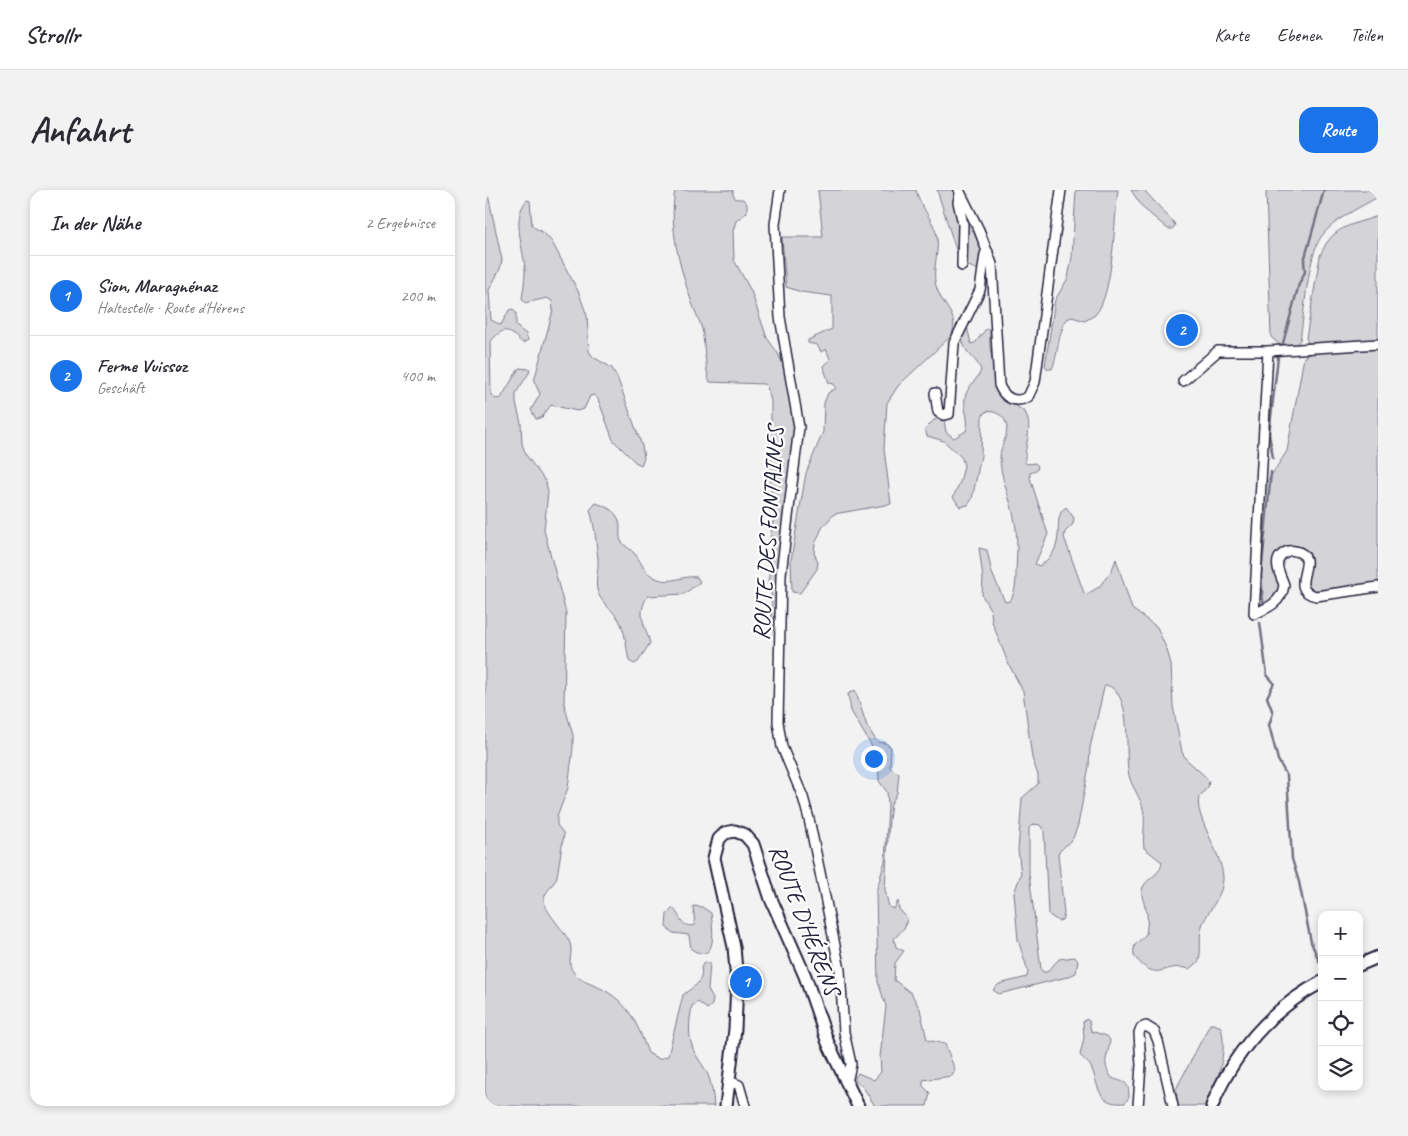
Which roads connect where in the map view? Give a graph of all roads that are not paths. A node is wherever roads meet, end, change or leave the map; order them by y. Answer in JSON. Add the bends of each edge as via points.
{"nodes":[{"id":1,"x":780,"y":190,"type":"edge"},
{"id":2,"x":1061,"y":190,"type":"edge"},
{"id":3,"x":959,"y":192,"type":"edge"},
{"id":4,"x":988,"y":252,"type":"junction"},
{"id":5,"x":962,"y":266,"type":"dead end"},
{"id":6,"x":1378,"y":344,"type":"edge"},
{"id":7,"x":1268,"y":351,"type":"junction"},
{"id":8,"x":1183,"y":381,"type":"dead end"},
{"id":9,"x":935,"y":393,"type":"dead end"},
{"id":10,"x":1378,"y":586,"type":"edge"},
{"id":11,"x":1378,"y":959,"type":"edge"},
{"id":12,"x":1363,"y":963,"type":"edge"},
{"id":13,"x":1318,"y":984,"type":"edge"},
{"id":14,"x":729,"y":1081,"type":"junction"},
{"id":15,"x":845,"y":1081,"type":"junction"},
{"id":16,"x":726,"y":1106,"type":"edge"},
{"id":17,"x":745,"y":1106,"type":"edge"},
{"id":18,"x":858,"y":1106,"type":"edge"},
{"id":19,"x":1138,"y":1106,"type":"edge"},
{"id":20,"x":1173,"y":1106,"type":"edge"},
{"id":21,"x":1212,"y":1106,"type":"edge"}],
"edges":[{"from":1,"to":15,"type":"street","name":"ROUTE DES FONTAINES","via":[[775,224],[779,309],[799,427],[781,574],[778,722],[782,747],[809,819],[837,956],[844,1032],[851,1064]]},
{"from":2,"to":4,"type":"street","via":[[1035,382],[1029,395],[1022,400],[1006,397],[999,385],[994,279]]},
{"from":3,"to":4,"type":"street"},
{"from":3,"to":5,"type":"street","via":[[963,224]]},
{"from":4,"to":9,"type":"street","via":[[985,254],[980,290],[954,343],[949,414],[938,412]]},
{"from":6,"to":7,"type":"street"},
{"from":7,"to":8,"type":"street","via":[[1218,351]]},
{"from":7,"to":10,"type":"street","via":[[1254,614],[1280,598],[1284,585],[1277,569],[1278,561],[1288,551],[1294,550],[1304,556],[1307,569],[1301,582],[1309,594],[1316,596]]},
{"from":11,"to":12,"type":"main road"},
{"from":13,"to":21,"type":"main road","via":[[1271,1018],[1241,1052],[1218,1089]]},
{"from":14,"to":15,"type":"main road","name":"ROUTE D'HÉRENS","via":[[737,1010],[737,975],[714,858],[719,839],[725,833],[735,831],[745,835],[753,844],[774,906]]},
{"from":14,"to":16,"type":"main road","name":"ROUTE D'HÉRENS"},
{"from":14,"to":17,"type":"street","via":[[739,1084]]},
{"from":15,"to":18,"type":"main road","name":"ROUTE D'HÉRENS"},
{"from":19,"to":20,"type":"street","via":[[1139,1033],[1146,1026],[1154,1031],[1158,1041]]}]}
